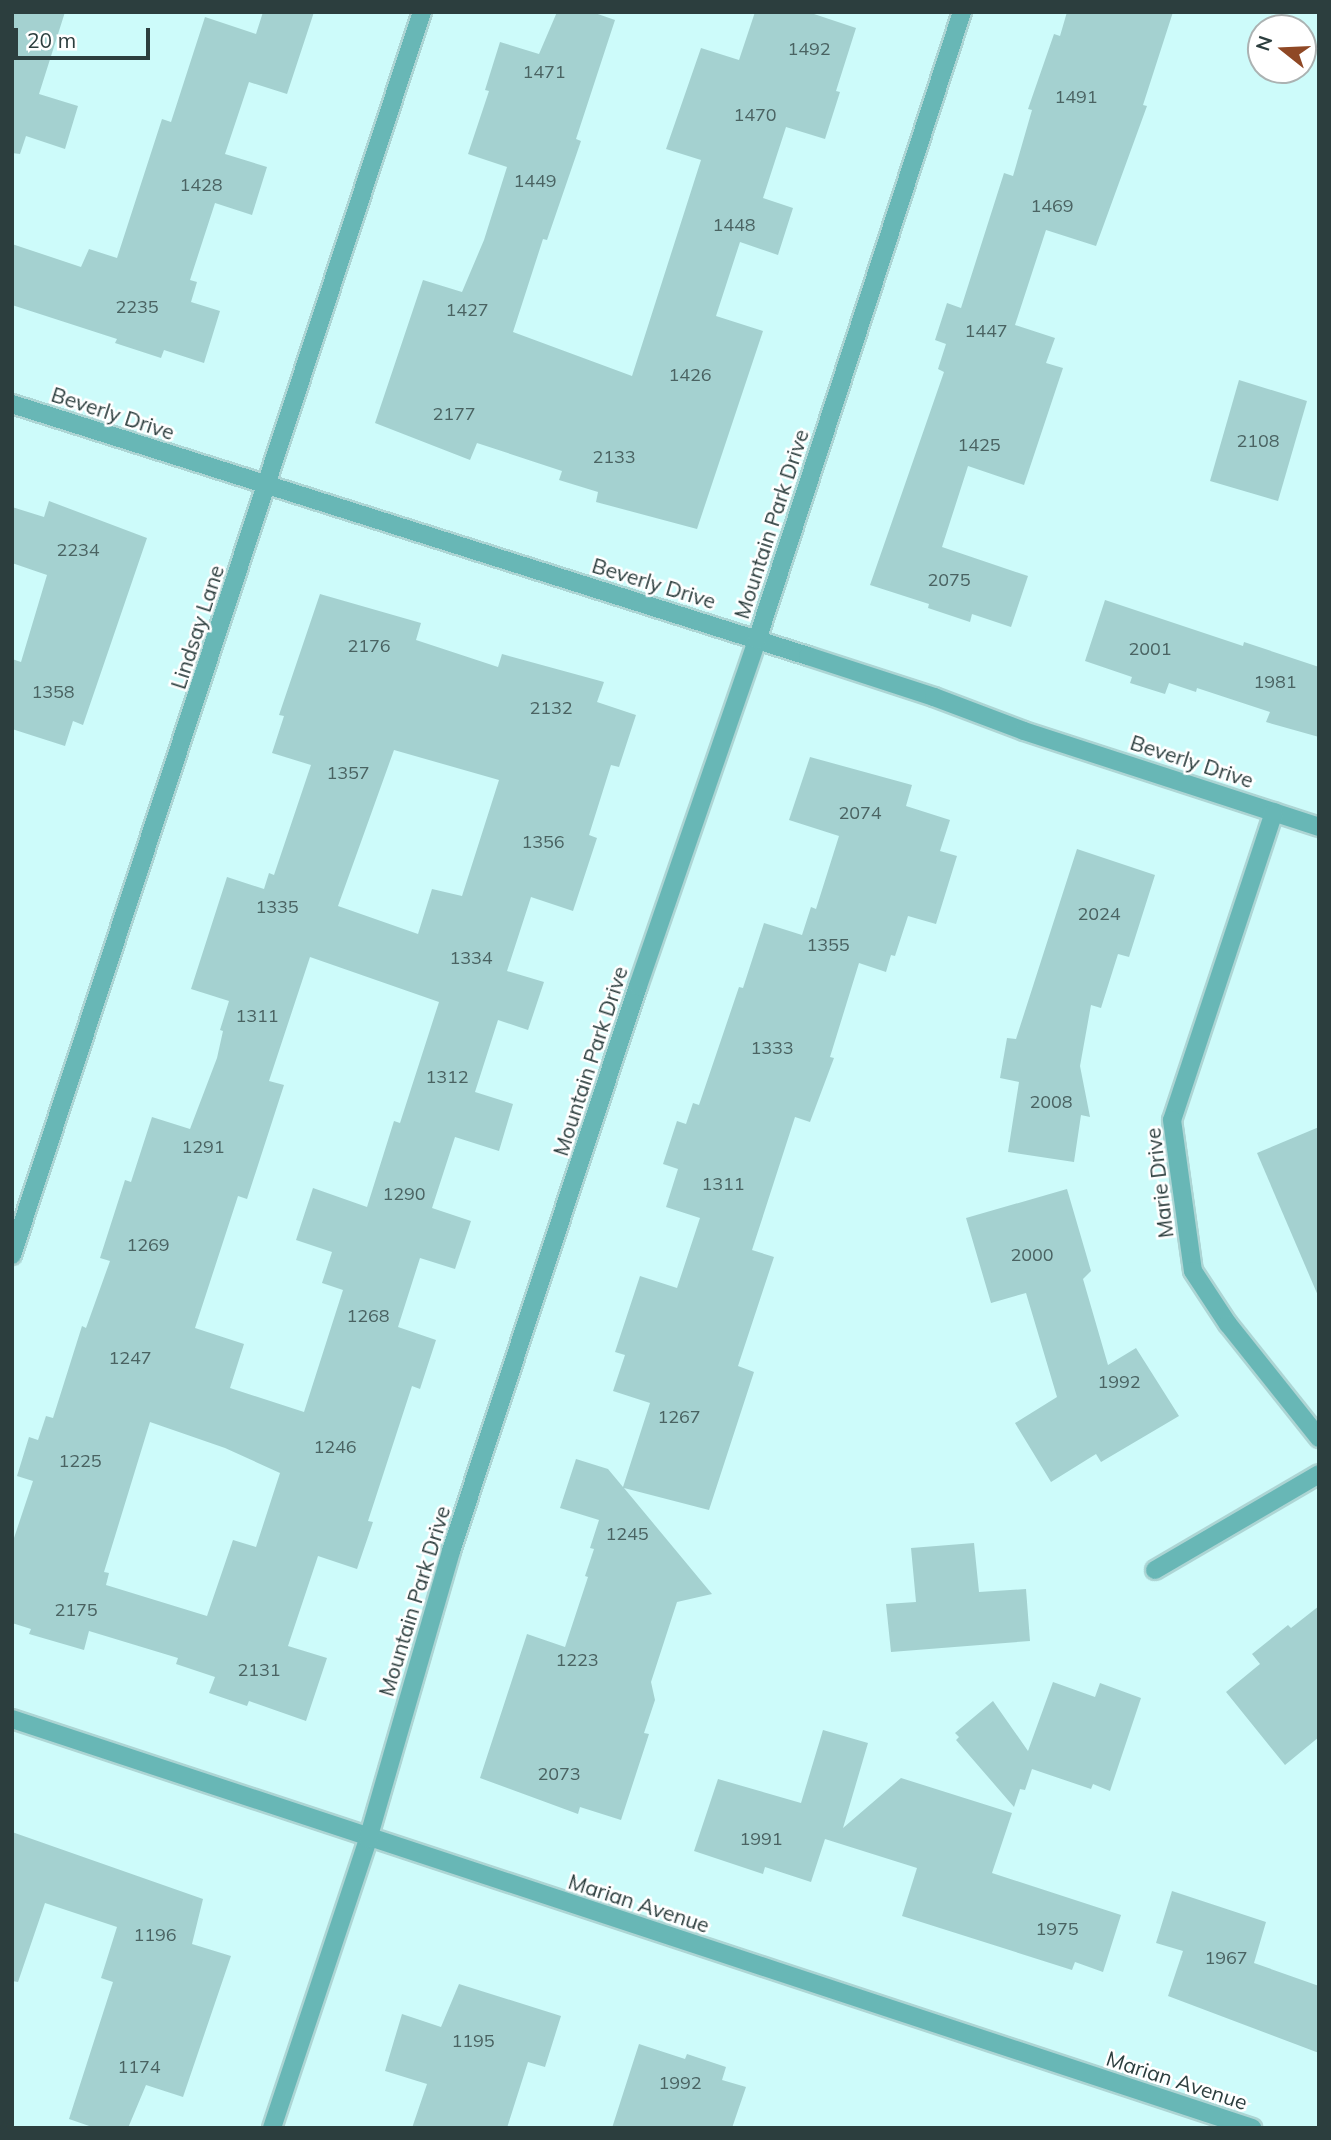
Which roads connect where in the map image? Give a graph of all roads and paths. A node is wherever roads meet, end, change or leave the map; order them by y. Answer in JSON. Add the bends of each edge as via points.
{"nodes":[{"id":1,"x":422,"y":12,"type":"edge"},
{"id":2,"x":962,"y":12,"type":"edge"},
{"id":3,"x":12,"y":404,"type":"edge"},
{"id":4,"x":267,"y":487,"type":"junction"},
{"id":5,"x":757,"y":640,"type":"junction"},
{"id":6,"x":1274,"y":812,"type":"junction"},
{"id":7,"x":1319,"y":827,"type":"edge"},
{"id":8,"x":12,"y":1255,"type":"edge"},
{"id":9,"x":1319,"y":1438,"type":"edge"},
{"id":10,"x":1319,"y":1474,"type":"edge"},
{"id":11,"x":1155,"y":1570,"type":"dead end"},
{"id":12,"x":12,"y":1719,"type":"edge"},
{"id":13,"x":368,"y":1839,"type":"junction"},
{"id":14,"x":272,"y":2128,"type":"edge"},
{"id":15,"x":1252,"y":2128,"type":"edge"}],
"edges":[{"from":1,"to":4,"type":"street","name":"Lindsay Lane"},
{"from":2,"to":5,"type":"street","name":"Mountain Park Drive"},
{"from":3,"to":4,"type":"street","name":"Beverly Drive"},
{"from":4,"to":5,"type":"street","name":"Beverly Drive"},
{"from":4,"to":8,"type":"street","name":"Lindsay Lane"},
{"from":5,"to":6,"type":"street","name":"Beverly Drive"},
{"from":5,"to":13,"type":"street","name":"Mountain Park Drive","via":[[452,1551]]},
{"from":6,"to":7,"type":"street","name":"Beverly Drive"},
{"from":6,"to":9,"type":"street","name":"Marie Drive","via":[[1172,1120],[1193,1271],[1228,1324]]},
{"from":10,"to":11,"type":"street"},
{"from":12,"to":13,"type":"street","name":"Marian Avenue"},
{"from":13,"to":14,"type":"street","name":"Mountain Park Drive"},
{"from":13,"to":15,"type":"street","name":"Marian Avenue"}]}
